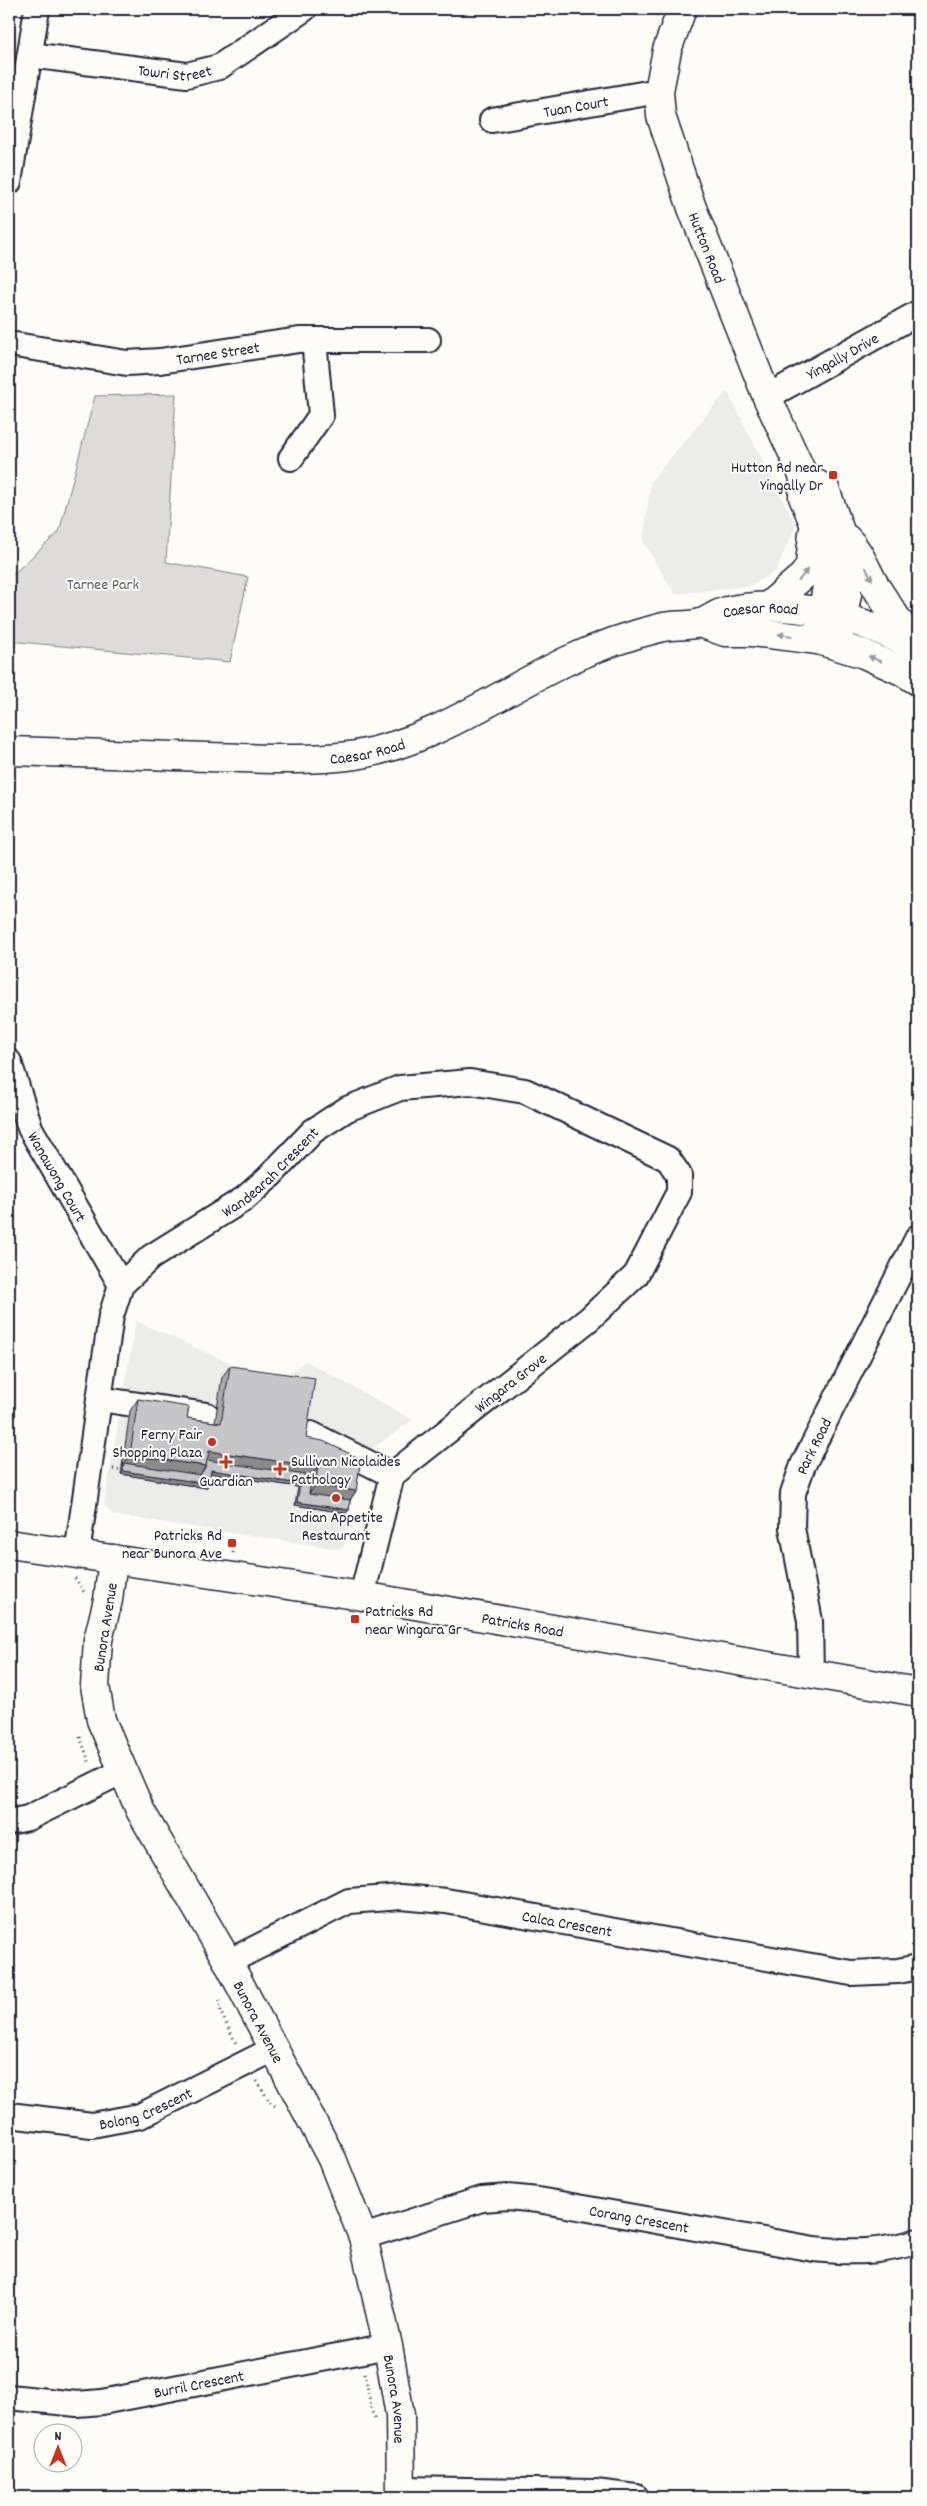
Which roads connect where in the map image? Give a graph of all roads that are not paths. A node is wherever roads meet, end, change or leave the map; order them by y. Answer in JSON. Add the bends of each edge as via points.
{"nodes":[{"id":1,"x":37,"y":9,"type":"edge"},
{"id":2,"x":304,"y":9,"type":"edge"},
{"id":3,"x":682,"y":9,"type":"edge"},
{"id":4,"x":30,"y":55,"type":"junction"},
{"id":5,"x":658,"y":91,"type":"junction"},
{"id":6,"x":492,"y":120,"type":"dead end"},
{"id":7,"x":9,"y":182,"type":"edge"},
{"id":8,"x":918,"y":313,"type":"edge"},
{"id":9,"x":314,"y":340,"type":"junction"},
{"id":10,"x":428,"y":340,"type":"dead end"},
{"id":11,"x":9,"y":344,"type":"edge"},
{"id":12,"x":767,"y":397,"type":"junction"},
{"id":13,"x":291,"y":458,"type":"dead end"},
{"id":14,"x":804,"y":478,"type":"junction"},
{"id":15,"x":814,"y":523,"type":"junction"},
{"id":16,"x":842,"y":534,"type":"junction"},
{"id":17,"x":767,"y":607,"type":"junction"},
{"id":18,"x":834,"y":614,"type":"junction"},
{"id":19,"x":700,"y":623,"type":"junction"},
{"id":20,"x":828,"y":643,"type":"junction"},
{"id":21,"x":917,"y":649,"type":"edge"},
{"id":22,"x":918,"y":681,"type":"edge"},
{"id":23,"x":9,"y":751,"type":"edge"},
{"id":24,"x":9,"y":1062,"type":"edge"},
{"id":25,"x":679,"y":1176,"type":"joint"},
{"id":26,"x":918,"y":1237,"type":"edge"},
{"id":27,"x":121,"y":1285,"type":"junction"},
{"id":28,"x":99,"y":1398,"type":"junction"},
{"id":29,"x":207,"y":1415,"type":"dead end"},
{"id":30,"x":311,"y":1434,"type":"edge"},
{"id":31,"x":392,"y":1475,"type":"junction"},
{"id":32,"x":9,"y":1544,"type":"edge"},
{"id":33,"x":77,"y":1554,"type":"junction"},
{"id":34,"x":113,"y":1559,"type":"junction"},
{"id":35,"x":362,"y":1596,"type":"junction"},
{"id":36,"x":811,"y":1674,"type":"junction"},
{"id":37,"x":918,"y":1692,"type":"edge"},
{"id":38,"x":123,"y":1771,"type":"junction"},
{"id":39,"x":9,"y":1822,"type":"edge"},
{"id":40,"x":228,"y":1962,"type":"junction"},
{"id":41,"x":918,"y":1967,"type":"edge"},
{"id":42,"x":272,"y":2050,"type":"junction"},
{"id":43,"x":9,"y":2115,"type":"edge"},
{"id":44,"x":363,"y":2237,"type":"junction"},
{"id":45,"x":918,"y":2242,"type":"edge"},
{"id":46,"x":388,"y":2346,"type":"junction"},
{"id":47,"x":9,"y":2396,"type":"edge"},
{"id":48,"x":401,"y":2493,"type":"edge"},
{"id":49,"x":636,"y":2497,"type":"edge"}],
"edges":[{"from":1,"to":4,"type":"street"},
{"from":2,"to":4,"type":"street","name":"Towri Street","via":[[219,67],[186,75]]},
{"from":3,"to":5,"type":"street","name":"Hutton Road","via":[[667,50]]},
{"from":4,"to":7,"type":"street"},
{"from":5,"to":6,"type":"street","name":"Tuan Court"},
{"from":5,"to":12,"type":"street","name":"Hutton Road","via":[[661,116],[692,208]]},
{"from":8,"to":12,"type":"street","name":"Yingally Drive"},
{"from":9,"to":10,"type":"street","name":"Tarnee Street"},
{"from":9,"to":11,"type":"street","name":"Tarnee Street","via":[[127,363]]},
{"from":9,"to":13,"type":"street","via":[[321,415]]},
{"from":12,"to":14,"type":"street","name":"Hutton Road"},
{"from":14,"to":15,"type":"street","name":"Hutton Road","via":[[803,497]]},
{"from":14,"to":16,"type":"street","name":"Hutton Road","via":[[825,489]]},
{"from":17,"to":15,"type":"street","one_way":true,"via":[[794,585],[810,565]]},
{"from":15,"to":18,"type":"street","name":"Hutton Road","via":[[826,560]]},
{"from":16,"to":18,"type":"street","name":"Hutton Road","via":[[847,551],[847,595]]},
{"from":16,"to":21,"type":"street","one_way":true,"via":[[856,548],[878,592]]},
{"from":17,"to":18,"type":"street","name":"Caesar Road"},
{"from":17,"to":19,"type":"street","name":"Caesar Road","via":[[726,611]]},
{"from":18,"to":20,"type":"street","name":"Hutton Road"},
{"from":18,"to":21,"type":"street","name":"Caesar Road"},
{"from":20,"to":19,"type":"street","name":"Caesar Road","one_way":true,"via":[[752,632],[725,632]]},
{"from":19,"to":23,"type":"street","name":"Caesar Road","via":[[646,631],[609,643],[568,660],[446,726],[358,754],[306,760]]},
{"from":22,"to":20,"type":"street","name":"Caesar Road","one_way":true,"via":[[895,667]]},
{"from":24,"to":27,"type":"street","name":"Wanawong Court","via":[[30,1128]]},
{"from":25,"to":27,"type":"street","name":"Wandearah Crescent","via":[[668,1159],[525,1091],[470,1082],[400,1088],[347,1109],[313,1131],[244,1199],[151,1257]]},
{"from":25,"to":31,"type":"street","name":"Wingara Grove","via":[[679,1192],[636,1275],[590,1319]]},
{"from":26,"to":36,"type":"street","name":"Park Road","via":[[803,1465],[793,1493],[792,1528],[810,1620]]},
{"from":27,"to":28,"type":"street","name":"Wandearah Crescent","via":[[111,1316]]},
{"from":28,"to":29,"type":"street"},
{"from":28,"to":33,"type":"street","name":"Wandearah Crescent"},
{"from":30,"to":31,"type":"street"},
{"from":31,"to":35,"type":"street"},
{"from":32,"to":33,"type":"street","name":"Patricks Road"},
{"from":33,"to":34,"type":"street","name":"Patricks Road"},
{"from":34,"to":35,"type":"street","name":"Patricks Road"},
{"from":34,"to":38,"type":"street","name":"Bunora Avenue","via":[[108,1600],[98,1640],[96,1686],[101,1720]]},
{"from":35,"to":36,"type":"street","name":"Patricks Road"},
{"from":36,"to":37,"type":"street","name":"Patricks Road"},
{"from":38,"to":39,"type":"street","via":[[28,1818]]},
{"from":38,"to":40,"type":"street","name":"Bunora Avenue","via":[[140,1810]]},
{"from":40,"to":41,"type":"street","name":"Calca Crescent","via":[[349,1901],[401,1897],[446,1900],[851,1973]]},
{"from":40,"to":42,"type":"street","name":"Bunora Avenue"},
{"from":42,"to":43,"type":"street","name":"Bolong Crescent","via":[[140,2116],[92,2125]]},
{"from":42,"to":44,"type":"street","name":"Bunora Avenue","via":[[332,2159]]},
{"from":44,"to":45,"type":"street","name":"Corang Crescent","via":[[482,2199],[508,2197],[830,2251],[855,2253],[895,2249]]},
{"from":44,"to":46,"type":"street","name":"Bunora Avenue"},
{"from":46,"to":47,"type":"street","name":"Burril Crescent","via":[[102,2402],[77,2404]]},
{"from":46,"to":48,"type":"street","name":"Bunora Avenue","via":[[400,2415]]},
{"from":48,"to":49,"type":"street","via":[[595,2492]]}]}
